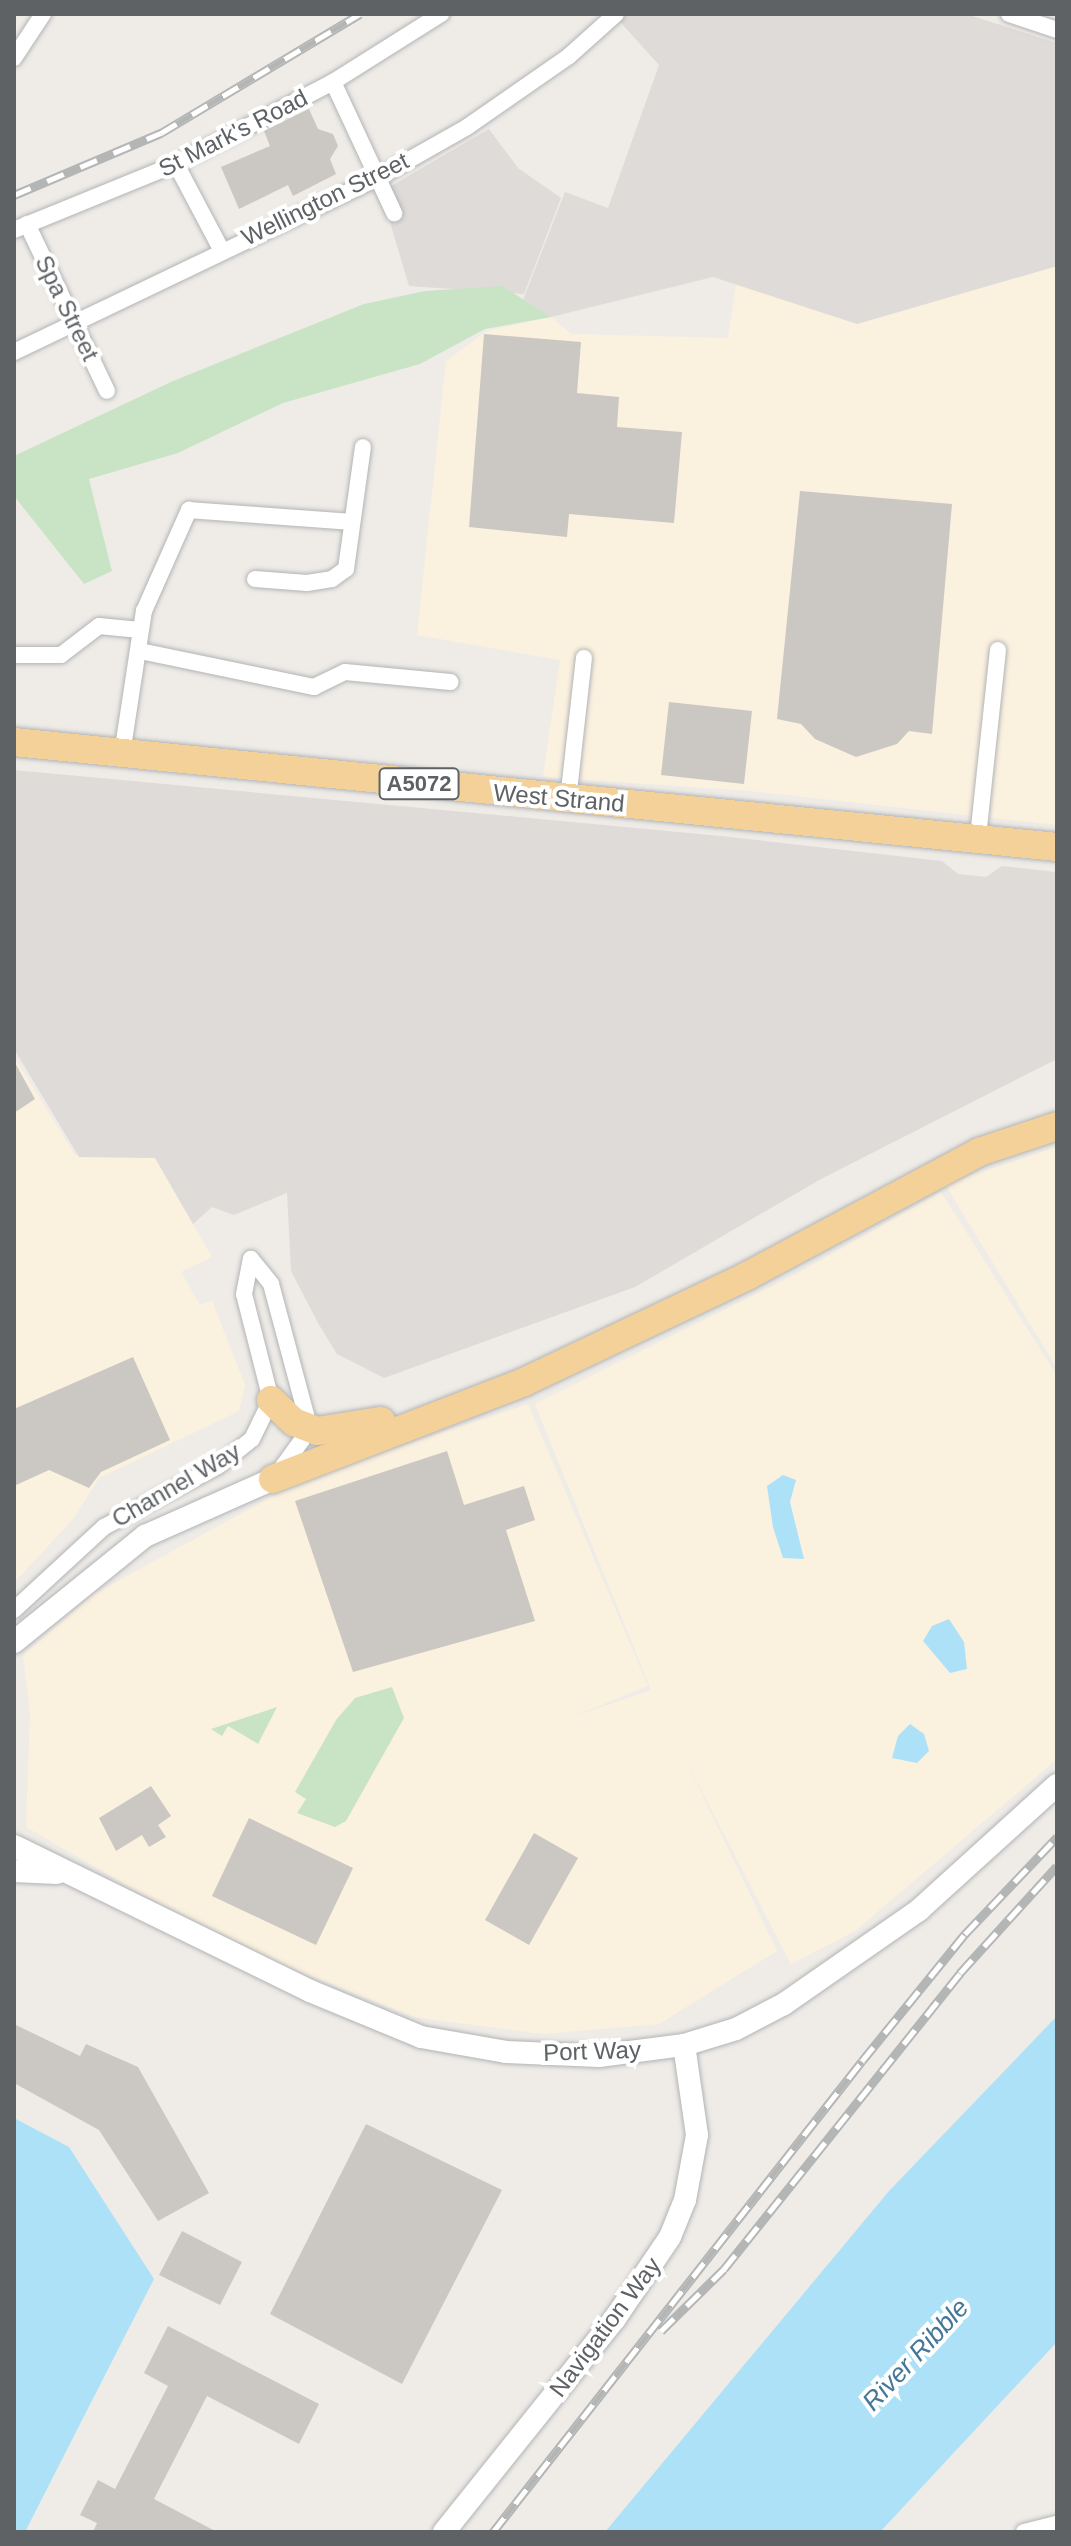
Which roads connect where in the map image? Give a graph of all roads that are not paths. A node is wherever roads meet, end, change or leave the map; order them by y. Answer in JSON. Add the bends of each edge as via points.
{"nodes":[{"id":1,"x":43,"y":14,"type":"edge"},
{"id":2,"x":441,"y":14,"type":"edge"},
{"id":3,"x":1009,"y":14,"type":"edge"},
{"id":4,"x":609,"y":17,"type":"edge"},
{"id":5,"x":1057,"y":30,"type":"edge"},
{"id":6,"x":14,"y":58,"type":"edge"},
{"id":7,"x":333,"y":82,"type":"junction"},
{"id":8,"x":176,"y":164,"type":"junction"},
{"id":9,"x":377,"y":178,"type":"junction"},
{"id":10,"x":394,"y":213,"type":"dead end"},
{"id":11,"x":21,"y":227,"type":"edge"},
{"id":12,"x":221,"y":249,"type":"junction"},
{"id":13,"x":74,"y":322,"type":"junction"},
{"id":14,"x":14,"y":352,"type":"edge"},
{"id":15,"x":107,"y":391,"type":"dead end"},
{"id":16,"x":363,"y":447,"type":"dead end"},
{"id":17,"x":352,"y":522,"type":"junction"},
{"id":18,"x":255,"y":579,"type":"dead end"},
{"id":19,"x":140,"y":630,"type":"junction"},
{"id":20,"x":998,"y":650,"type":"dead end"},
{"id":21,"x":140,"y":651,"type":"junction"},
{"id":22,"x":14,"y":655,"type":"edge"},
{"id":23,"x":584,"y":658,"type":"dead end"},
{"id":24,"x":451,"y":682,"type":"dead end"},
{"id":25,"x":14,"y":742,"type":"edge"},
{"id":26,"x":122,"y":754,"type":"junction"},
{"id":27,"x":568,"y":800,"type":"junction"},
{"id":28,"x":978,"y":837,"type":"junction"},
{"id":29,"x":1057,"y":847,"type":"edge"},
{"id":30,"x":1057,"y":1126,"type":"edge"},
{"id":31,"x":524,"y":1382,"type":"junction"},
{"id":32,"x":271,"y":1400,"type":"junction"},
{"id":33,"x":306,"y":1428,"type":"junction"},
{"id":34,"x":273,"y":1479,"type":"junction"},
{"id":35,"x":14,"y":1610,"type":"edge"},
{"id":36,"x":14,"y":1642,"type":"edge"},
{"id":37,"x":1057,"y":1785,"type":"edge"},
{"id":38,"x":14,"y":1846,"type":"edge"},
{"id":39,"x":14,"y":1871,"type":"edge"},
{"id":40,"x":78,"y":1876,"type":"junction"},
{"id":41,"x":684,"y":2045,"type":"junction"},
{"id":42,"x":1057,"y":2524,"type":"edge"},
{"id":43,"x":444,"y":2532,"type":"edge"},
{"id":44,"x":1024,"y":2532,"type":"edge"}],
"edges":[{"from":1,"to":6,"type":"street"},
{"from":2,"to":7,"type":"street","name":"St Mark's Road"},
{"from":3,"to":5,"type":"street"},
{"from":4,"to":9,"type":"street","name":"Wellington Street","via":[[467,127]]},
{"from":7,"to":8,"type":"street","name":"St Mark's Road"},
{"from":7,"to":9,"type":"street"},
{"from":8,"to":11,"type":"street","name":"St Mark's Road"},
{"from":8,"to":12,"type":"street"},
{"from":9,"to":10,"type":"street"},
{"from":9,"to":12,"type":"street","name":"Wellington Street"},
{"from":11,"to":13,"type":"street","name":"Spa Street"},
{"from":12,"to":13,"type":"street","name":"Wellington Street"},
{"from":13,"to":14,"type":"street","name":"Wellington Street"},
{"from":13,"to":15,"type":"street","name":"Spa Street"},
{"from":16,"to":17,"type":"street"},
{"from":17,"to":18,"type":"street","via":[[346,569],[332,579]]},
{"from":17,"to":19,"type":"street","via":[[189,510]]},
{"from":19,"to":21,"type":"street"},
{"from":19,"to":22,"type":"street","via":[[99,626],[61,655]]},
{"from":20,"to":28,"type":"street"},
{"from":21,"to":24,"type":"street","via":[[314,687],[345,672]]},
{"from":21,"to":26,"type":"street"},
{"from":23,"to":27,"type":"street"},
{"from":25,"to":26,"type":"highway","name":"West Strand","number":"A5072"},
{"from":26,"to":27,"type":"highway","name":"West Strand","number":"A5072"},
{"from":27,"to":28,"type":"highway","name":"West Strand","number":"A5072"},
{"from":28,"to":29,"type":"highway","name":"West Strand","number":"A5072"},
{"from":30,"to":31,"type":"highway","via":[[979,1152],[747,1276]]},
{"from":31,"to":33,"type":"highway","via":[[342,1431]]},
{"from":31,"to":34,"type":"highway"},
{"from":32,"to":33,"type":"highway"},
{"from":32,"to":33,"type":"street","via":[[244,1294],[251,1259],[271,1284]]},
{"from":32,"to":35,"type":"street","name":"Channel Way","via":[[243,1448],[104,1527]]},
{"from":33,"to":34,"type":"street","name":"Channel Way"},
{"from":34,"to":36,"type":"street","name":"Channel Way","via":[[145,1536]]},
{"from":37,"to":41,"type":"street","name":"Port Way","via":[[919,1910],[821,1979],[736,2029]]},
{"from":38,"to":40,"type":"street","name":"Port Way"},
{"from":39,"to":40,"type":"street","name":"Port Way"},
{"from":40,"to":41,"type":"street","name":"Port Way","via":[[310,1991],[421,2037],[506,2052],[599,2056]]},
{"from":41,"to":43,"type":"street","name":"Navigation Way","via":[[697,2135],[685,2200],[670,2237],[614,2320]]},
{"from":42,"to":44,"type":"street"}]}
